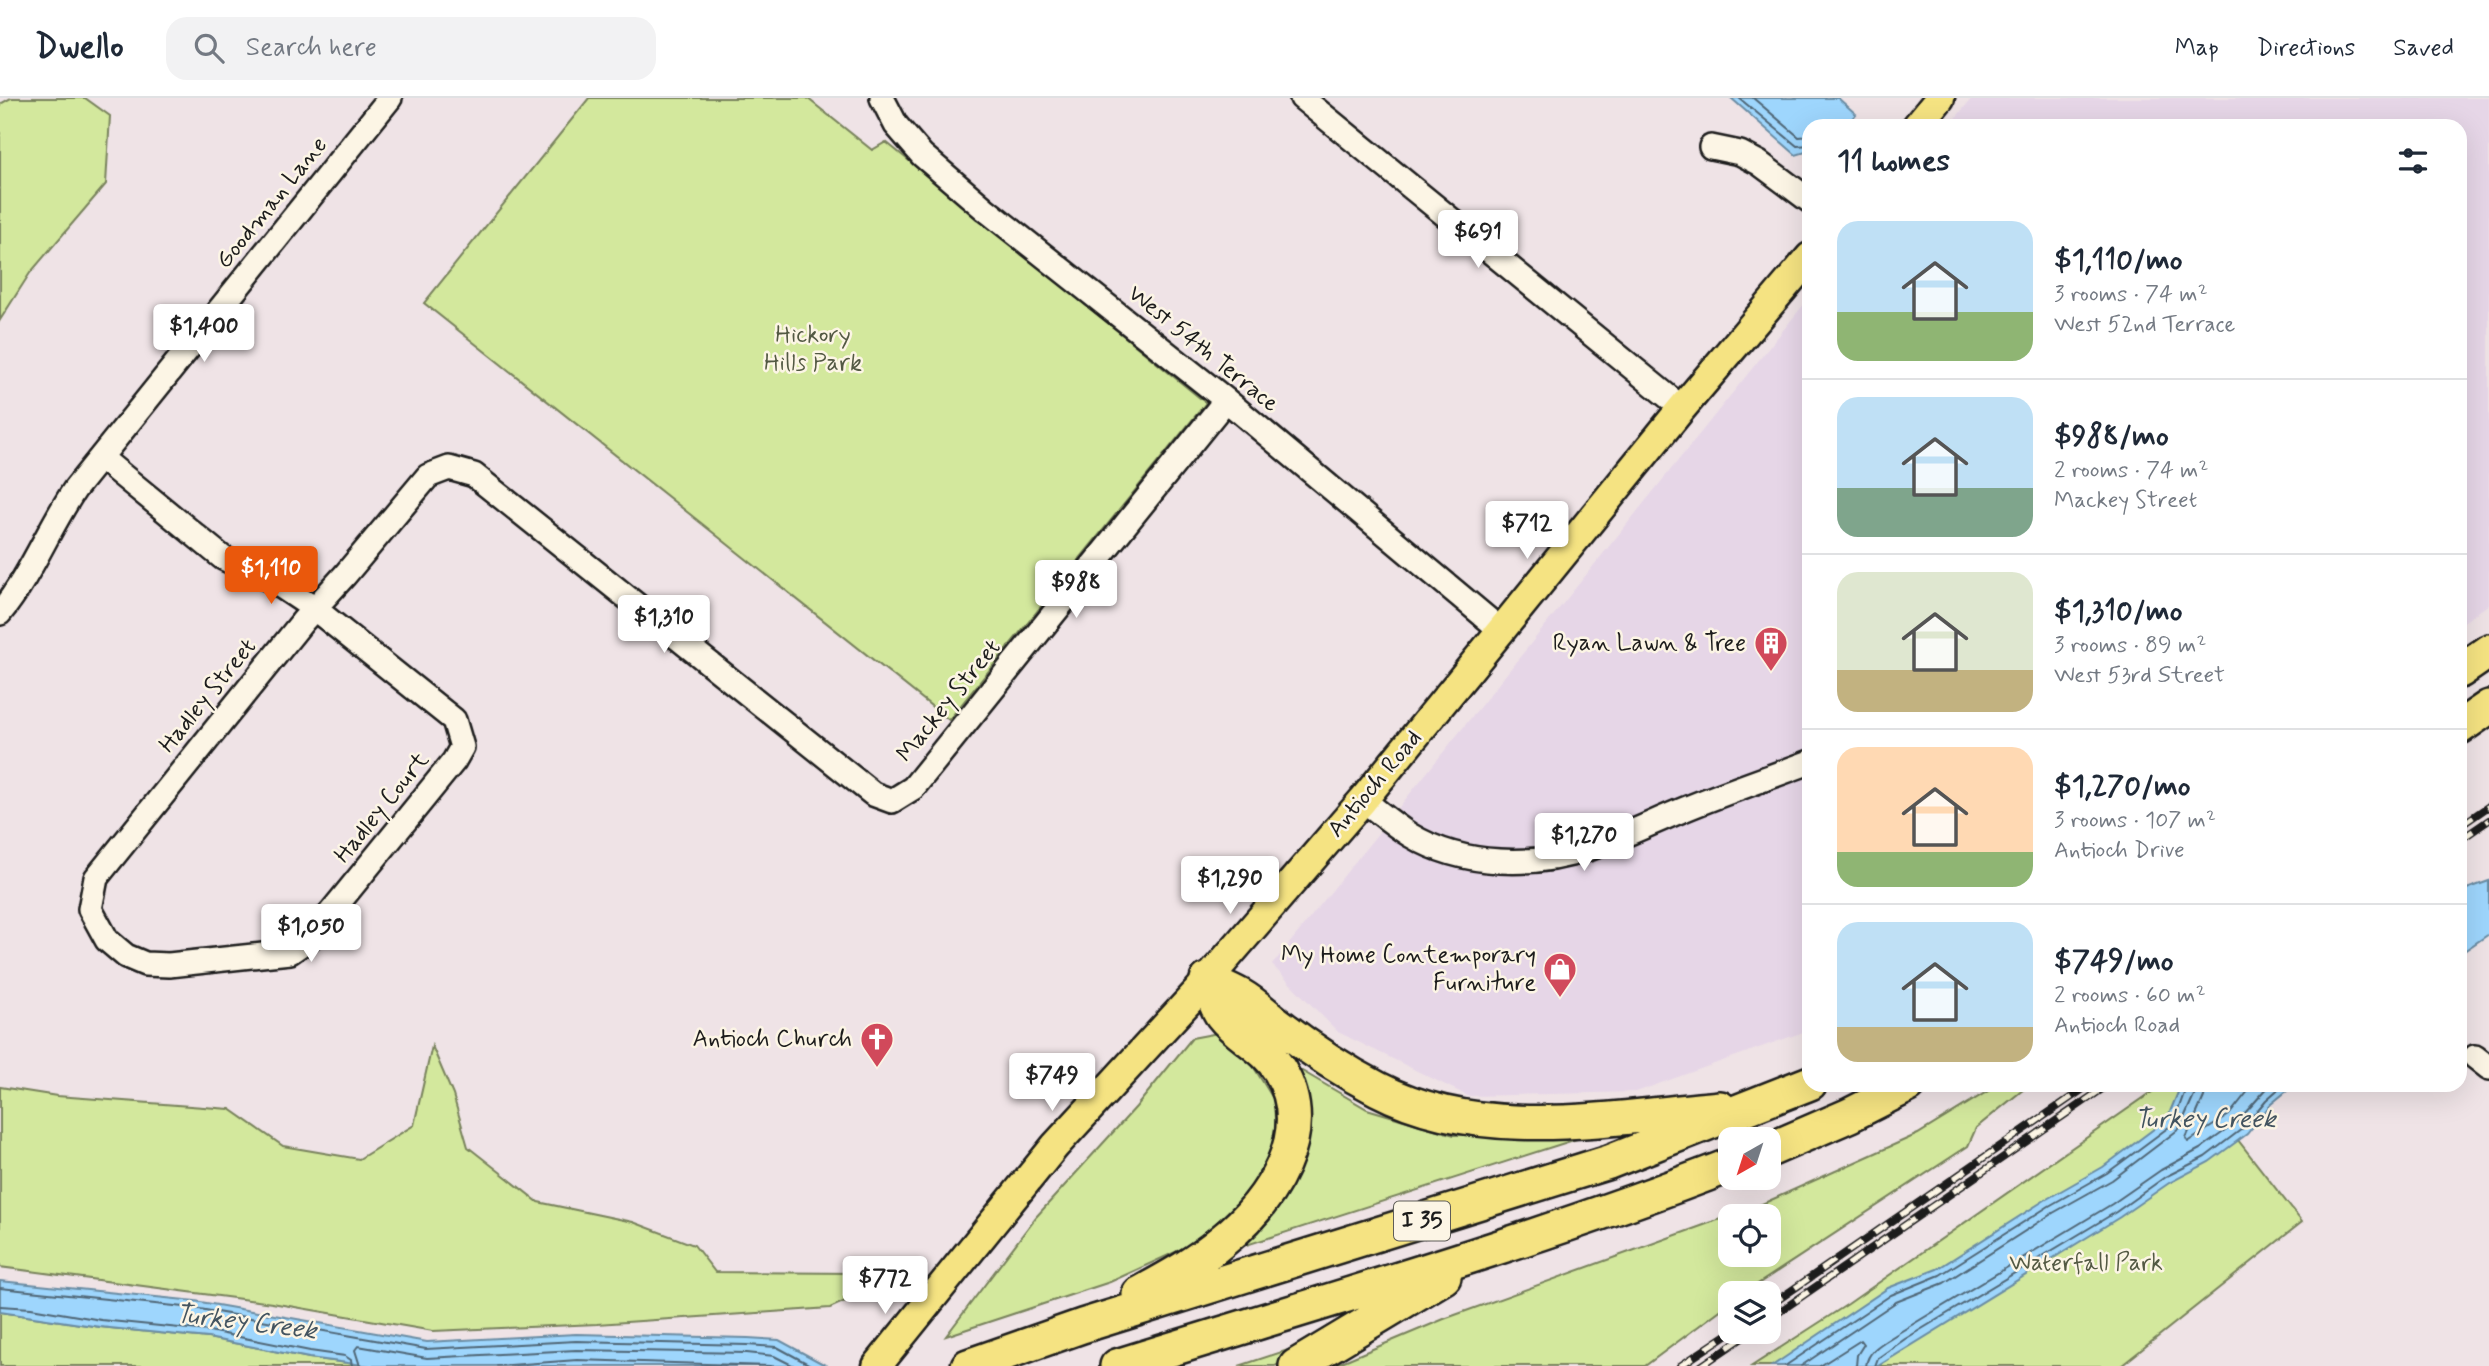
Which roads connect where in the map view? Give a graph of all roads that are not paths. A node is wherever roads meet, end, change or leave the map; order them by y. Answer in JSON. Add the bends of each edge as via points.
{"nodes":[{"id":1,"x":390,"y":98,"type":"edge"},
{"id":2,"x":882,"y":98,"type":"edge"},
{"id":3,"x":1302,"y":98,"type":"edge"},
{"id":4,"x":1940,"y":98,"type":"edge"},
{"id":5,"x":1923,"y":119,"type":"edge"},
{"id":6,"x":1711,"y":147,"type":"dead end"},
{"id":7,"x":1802,"y":195,"type":"edge"},
{"id":8,"x":1802,"y":266,"type":"edge"},
{"id":9,"x":1226,"y":400,"type":"junction"},
{"id":10,"x":1682,"y":408,"type":"junction"},
{"id":11,"x":101,"y":458,"type":"junction"},
{"id":12,"x":449,"y":468,"type":"joint"},
{"id":13,"x":315,"y":609,"type":"junction"},
{"id":14,"x":0,"y":613,"type":"edge"},
{"id":15,"x":1502,"y":631,"type":"junction"},
{"id":16,"x":2489,"y":651,"type":"edge"},
{"id":17,"x":2467,"y":666,"type":"edge"},
{"id":18,"x":2489,"y":707,"type":"edge"},
{"id":19,"x":2467,"y":722,"type":"edge"},
{"id":20,"x":1802,"y":765,"type":"edge"},
{"id":21,"x":1363,"y":800,"type":"junction"},
{"id":22,"x":92,"y":914,"type":"joint"},
{"id":23,"x":1207,"y":980,"type":"junction"},
{"id":24,"x":1802,"y":1086,"type":"edge"},
{"id":25,"x":1895,"y":1092,"type":"edge"},
{"id":26,"x":1758,"y":1104,"type":"junction"},
{"id":27,"x":1782,"y":1144,"type":"edge"},
{"id":28,"x":1718,"y":1171,"type":"edge"},
{"id":29,"x":1488,"y":1250,"type":"junction"},
{"id":30,"x":1082,"y":1326,"type":"junction"},
{"id":31,"x":877,"y":1366,"type":"edge"},
{"id":32,"x":968,"y":1366,"type":"edge"},
{"id":33,"x":1117,"y":1366,"type":"edge"},
{"id":34,"x":1296,"y":1366,"type":"edge"}],
"edges":[{"from":1,"to":11,"type":"street","name":"Goodman Lane"},
{"from":2,"to":9,"type":"street","name":"West 54th Terrace","via":[[896,125],[922,155]]},
{"from":3,"to":10,"type":"street"},
{"from":4,"to":5,"type":"main road"},
{"from":6,"to":7,"type":"street","via":[[1759,163]]},
{"from":8,"to":10,"type":"main road","name":"Antioch Road"},
{"from":9,"to":12,"type":"street","name":"Mackey Street","via":[[913,788],[892,801],[873,793],[474,475]]},
{"from":9,"to":15,"type":"street","name":"West 54th Terrace"},
{"from":10,"to":15,"type":"main road","name":"Antioch Road"},
{"from":11,"to":13,"type":"street","via":[[223,558],[273,581]]},
{"from":11,"to":14,"type":"street","name":"Goodman Lane","via":[[61,509],[24,580]]},
{"from":12,"to":13,"type":"street","name":"Hadley Street","via":[[428,476]]},
{"from":13,"to":22,"type":"street","name":"Hadley Street","via":[[96,878]]},
{"from":13,"to":22,"type":"street","name":"Hadley Court","via":[[454,720],[462,747],[454,761],[310,938],[290,952],[145,964],[107,940]]},
{"from":15,"to":21,"type":"main road","name":"Antioch Road"},
{"from":16,"to":17,"type":"highway"},
{"from":18,"to":19,"type":"highway"},
{"from":20,"to":21,"type":"street","via":[[1589,849],[1524,861],[1491,860],[1436,847],[1410,835]]},
{"from":21,"to":23,"type":"main road","name":"Antioch Road"},
{"from":23,"to":26,"type":"highway","via":[[1241,996],[1381,1091],[1454,1115],[1513,1123],[1579,1121]]},
{"from":23,"to":30,"type":"highway","via":[[1222,1014],[1279,1068],[1289,1089],[1295,1110],[1287,1158],[1263,1200],[1222,1242]]},
{"from":23,"to":31,"type":"main road","name":"Antioch Road","via":[[1055,1146]]},
{"from":24,"to":26,"type":"highway","number":"I 35"},
{"from":25,"to":27,"type":"highway"},
{"from":26,"to":30,"type":"highway","number":"I 35","via":[[1609,1162]]},
{"from":28,"to":29,"type":"highway","number":"I 35"},
{"from":29,"to":33,"type":"highway","number":"I 35"},
{"from":29,"to":34,"type":"highway"},
{"from":30,"to":32,"type":"highway","number":"I 35"}]}
